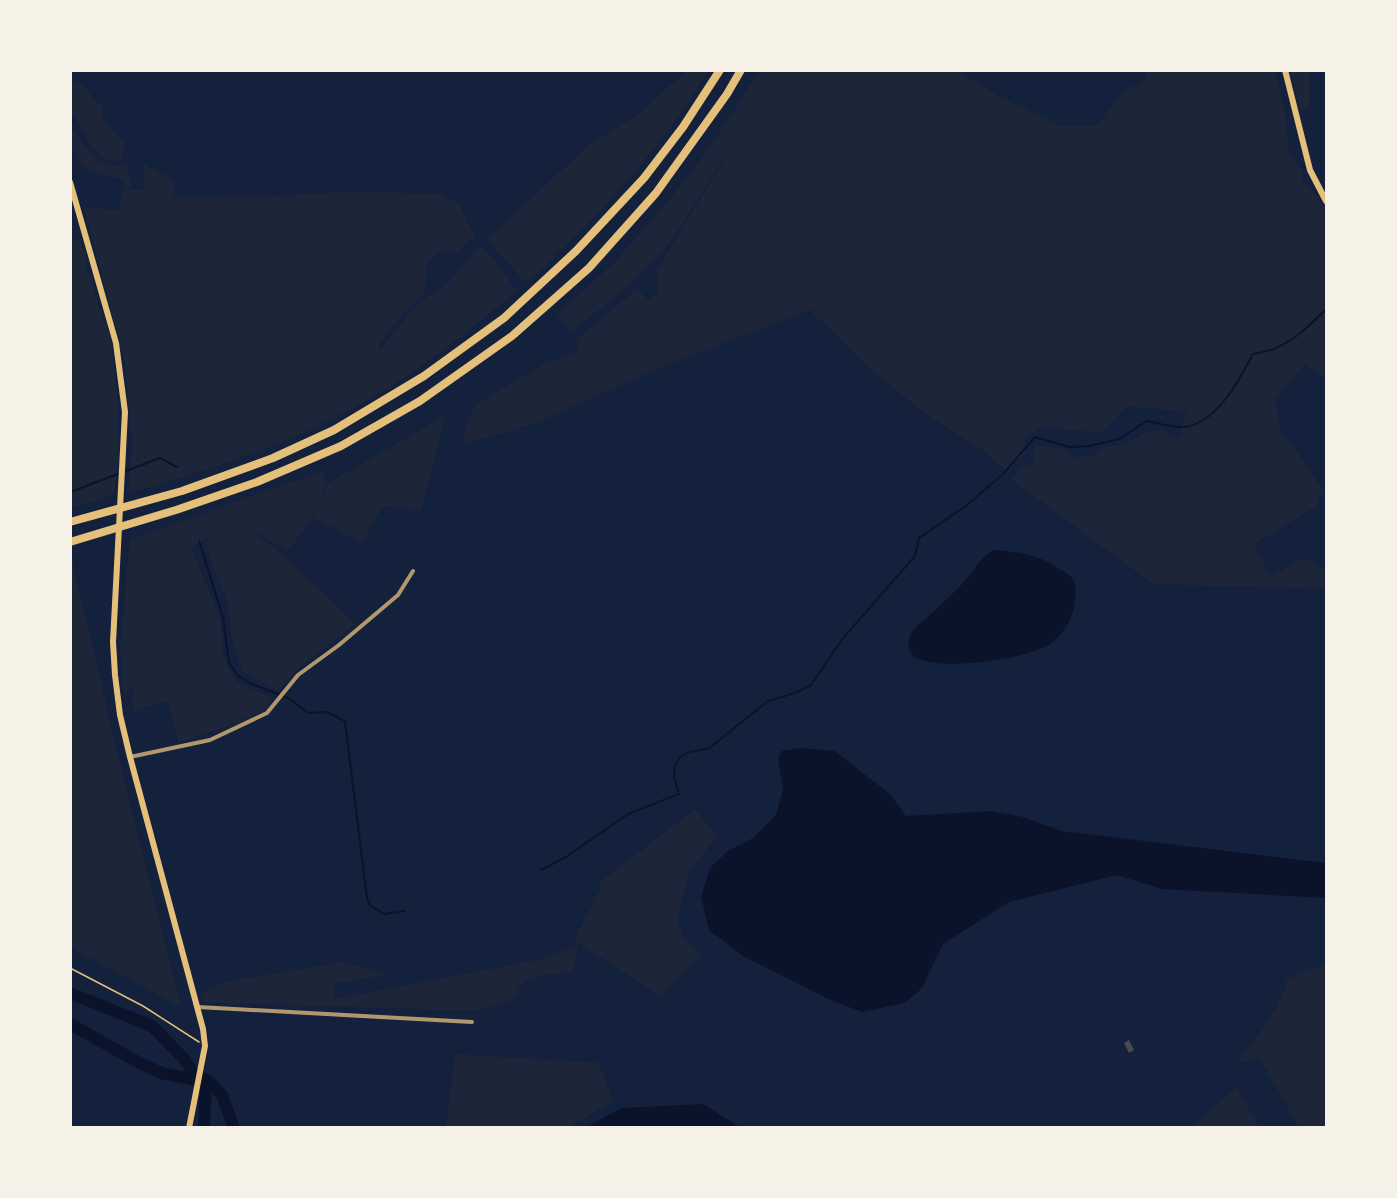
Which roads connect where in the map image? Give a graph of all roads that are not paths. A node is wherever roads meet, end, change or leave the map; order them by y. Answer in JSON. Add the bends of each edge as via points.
{"nodes":[{"id":1,"x":720,"y":70,"type":"edge"},
{"id":2,"x":741,"y":70,"type":"edge"},
{"id":3,"x":1285,"y":70,"type":"edge"},
{"id":4,"x":70,"y":182,"type":"edge"},
{"id":5,"x":1326,"y":201,"type":"edge"},
{"id":6,"x":70,"y":522,"type":"edge"},
{"id":7,"x":70,"y":542,"type":"edge"},
{"id":8,"x":413,"y":571,"type":"dead end"},
{"id":9,"x":130,"y":757,"type":"junction"},
{"id":10,"x":197,"y":1007,"type":"junction"},
{"id":11,"x":472,"y":1022,"type":"dead end"},
{"id":12,"x":189,"y":1128,"type":"edge"}],
"edges":[{"from":1,"to":6,"type":"highway","via":[[683,128],[644,178],[576,251],[504,318],[424,376],[334,430],[273,458],[182,491]]},
{"from":2,"to":7,"type":"highway","via":[[656,193],[589,268],[512,336],[420,401],[341,446],[257,482]]},
{"from":3,"to":5,"type":"main road","via":[[1310,170]]},
{"from":4,"to":9,"type":"main road","via":[[116,343],[125,412],[113,642],[120,715]]},
{"from":8,"to":9,"type":"street","via":[[398,595],[298,675],[267,713],[210,740]]},
{"from":9,"to":10,"type":"main road"},
{"from":10,"to":11,"type":"street"},
{"from":10,"to":12,"type":"main road","via":[[205,1046]]}]}
